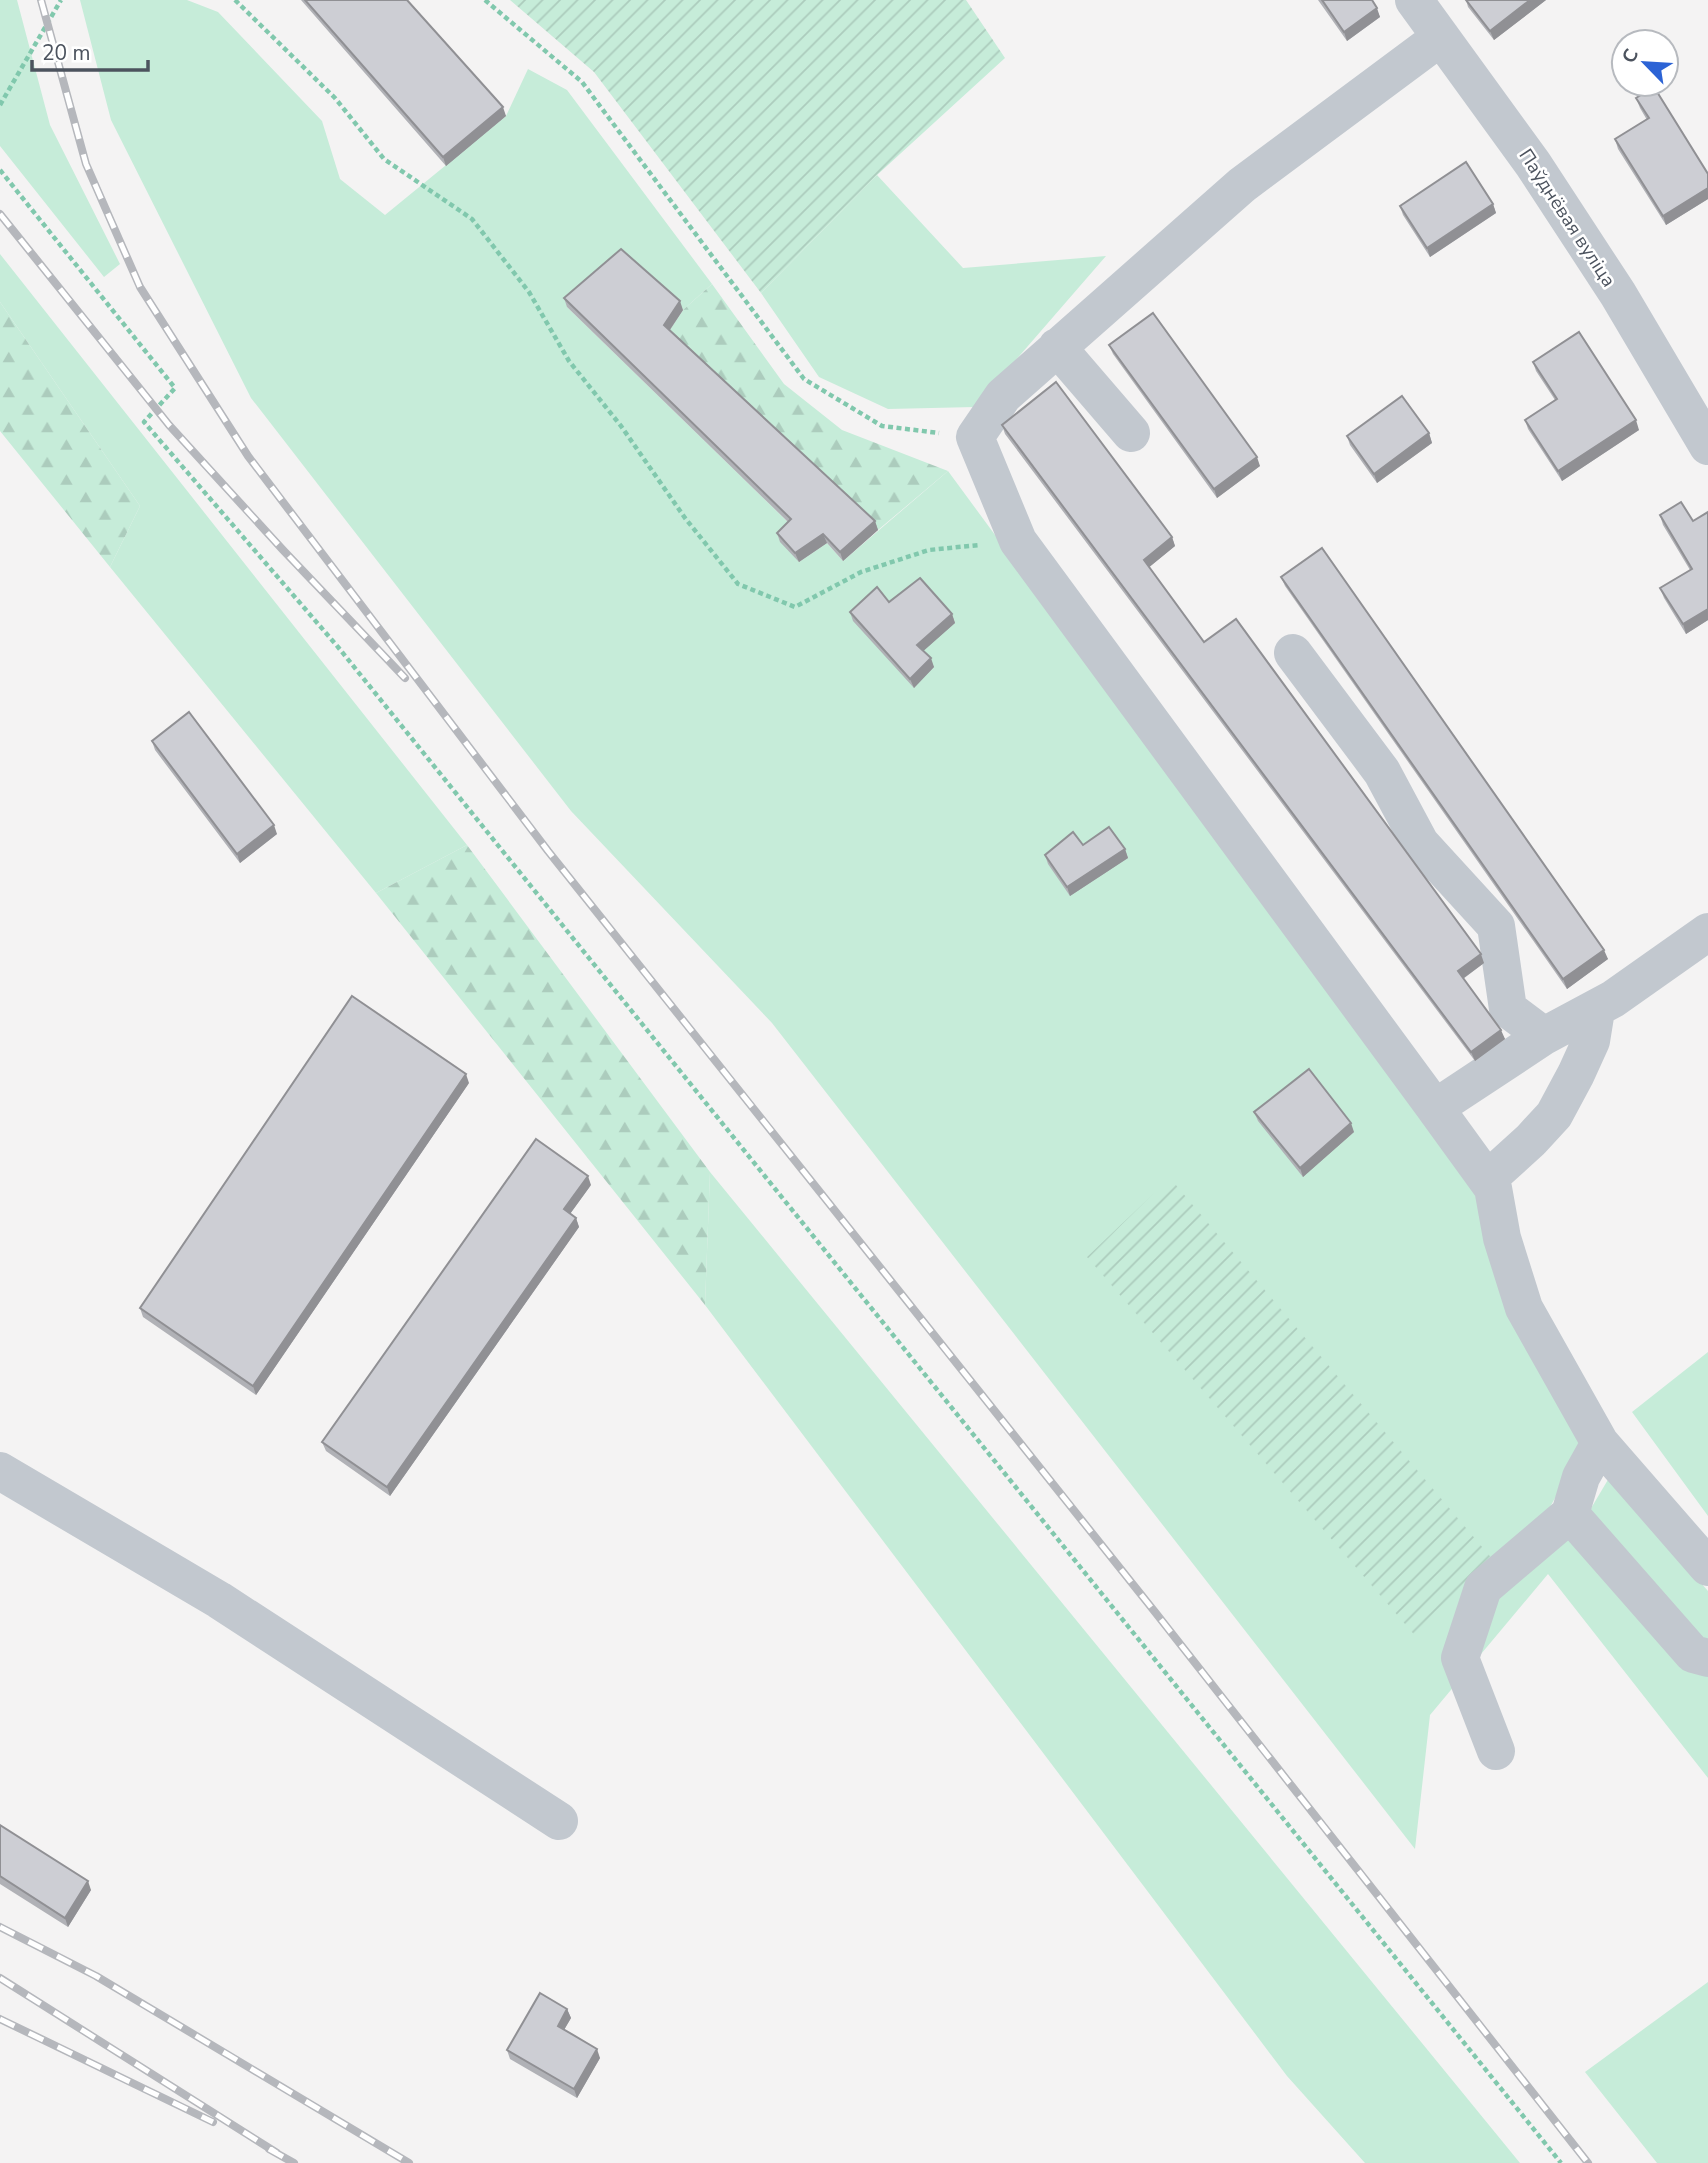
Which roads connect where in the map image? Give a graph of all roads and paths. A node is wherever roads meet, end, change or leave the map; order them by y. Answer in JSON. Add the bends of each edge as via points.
{"nodes":[{"id":1,"x":61,"y":0,"type":"edge"},
{"id":2,"x":235,"y":0,"type":"edge"},
{"id":3,"x":485,"y":0,"type":"edge"},
{"id":4,"x":1414,"y":0,"type":"edge"},
{"id":5,"x":1441,"y":37,"type":"junction"},
{"id":6,"x":0,"y":106,"type":"edge"},
{"id":7,"x":0,"y":170,"type":"edge"},
{"id":8,"x":1057,"y":347,"type":"junction"},
{"id":9,"x":1131,"y":433,"type":"dead end"},
{"id":10,"x":975,"y":437,"type":"junction"},
{"id":11,"x":1708,"y":446,"type":"edge"},
{"id":12,"x":1018,"y":541,"type":"junction"},
{"id":13,"x":1293,"y":653,"type":"dead end"},
{"id":14,"x":1708,"y":932,"type":"edge"},
{"id":15,"x":1596,"y":1010,"type":"junction"},
{"id":16,"x":1544,"y":1036,"type":"junction"},
{"id":17,"x":1435,"y":1108,"type":"junction"},
{"id":18,"x":1488,"y":1179,"type":"junction"},
{"id":19,"x":1601,"y":1443,"type":"junction"},
{"id":20,"x":0,"y":1471,"type":"edge"},
{"id":21,"x":1570,"y":1514,"type":"junction"},
{"id":22,"x":1708,"y":1567,"type":"edge"},
{"id":23,"x":1708,"y":1658,"type":"edge"},
{"id":24,"x":1496,"y":1751,"type":"dead end"},
{"id":25,"x":559,"y":1821,"type":"dead end"},
{"id":26,"x":1561,"y":2163,"type":"edge"}],
"edges":[{"from":1,"to":6,"type":"path"},
{"from":2,"to":12,"type":"path","via":[[335,99],[384,159],[472,219],[529,292],[569,361],[738,584],[795,607],[860,572],[929,550]]},
{"from":3,"to":10,"type":"path","via":[[582,82],[804,379],[882,426]]},
{"from":4,"to":5,"type":"street","name":"Паўднёвая вуліца"},
{"from":5,"to":8,"type":"street","via":[[1242,185]]},
{"from":5,"to":11,"type":"street","name":"Паўднёвая вуліца","via":[[1597,262]]},
{"from":7,"to":26,"type":"path","via":[[175,388],[144,422],[338,647]]},
{"from":8,"to":9,"type":"street"},
{"from":8,"to":10,"type":"street","via":[[1003,396]]},
{"from":10,"to":12,"type":"street"},
{"from":12,"to":17,"type":"street"},
{"from":13,"to":16,"type":"street","via":[[1382,772],[1420,843],[1496,926],[1508,1009]]},
{"from":14,"to":15,"type":"street"},
{"from":15,"to":16,"type":"street"},
{"from":15,"to":18,"type":"street","via":[[1591,1041],[1554,1115]]},
{"from":16,"to":17,"type":"street"},
{"from":17,"to":18,"type":"street"},
{"from":18,"to":19,"type":"street","via":[[1524,1308]]},
{"from":19,"to":21,"type":"street","via":[[1581,1477]]},
{"from":19,"to":22,"type":"street"},
{"from":20,"to":25,"type":"street","via":[[219,1600]]},
{"from":21,"to":23,"type":"street","via":[[1693,1654]]},
{"from":21,"to":24,"type":"street","via":[[1483,1588],[1460,1658]]}]}
